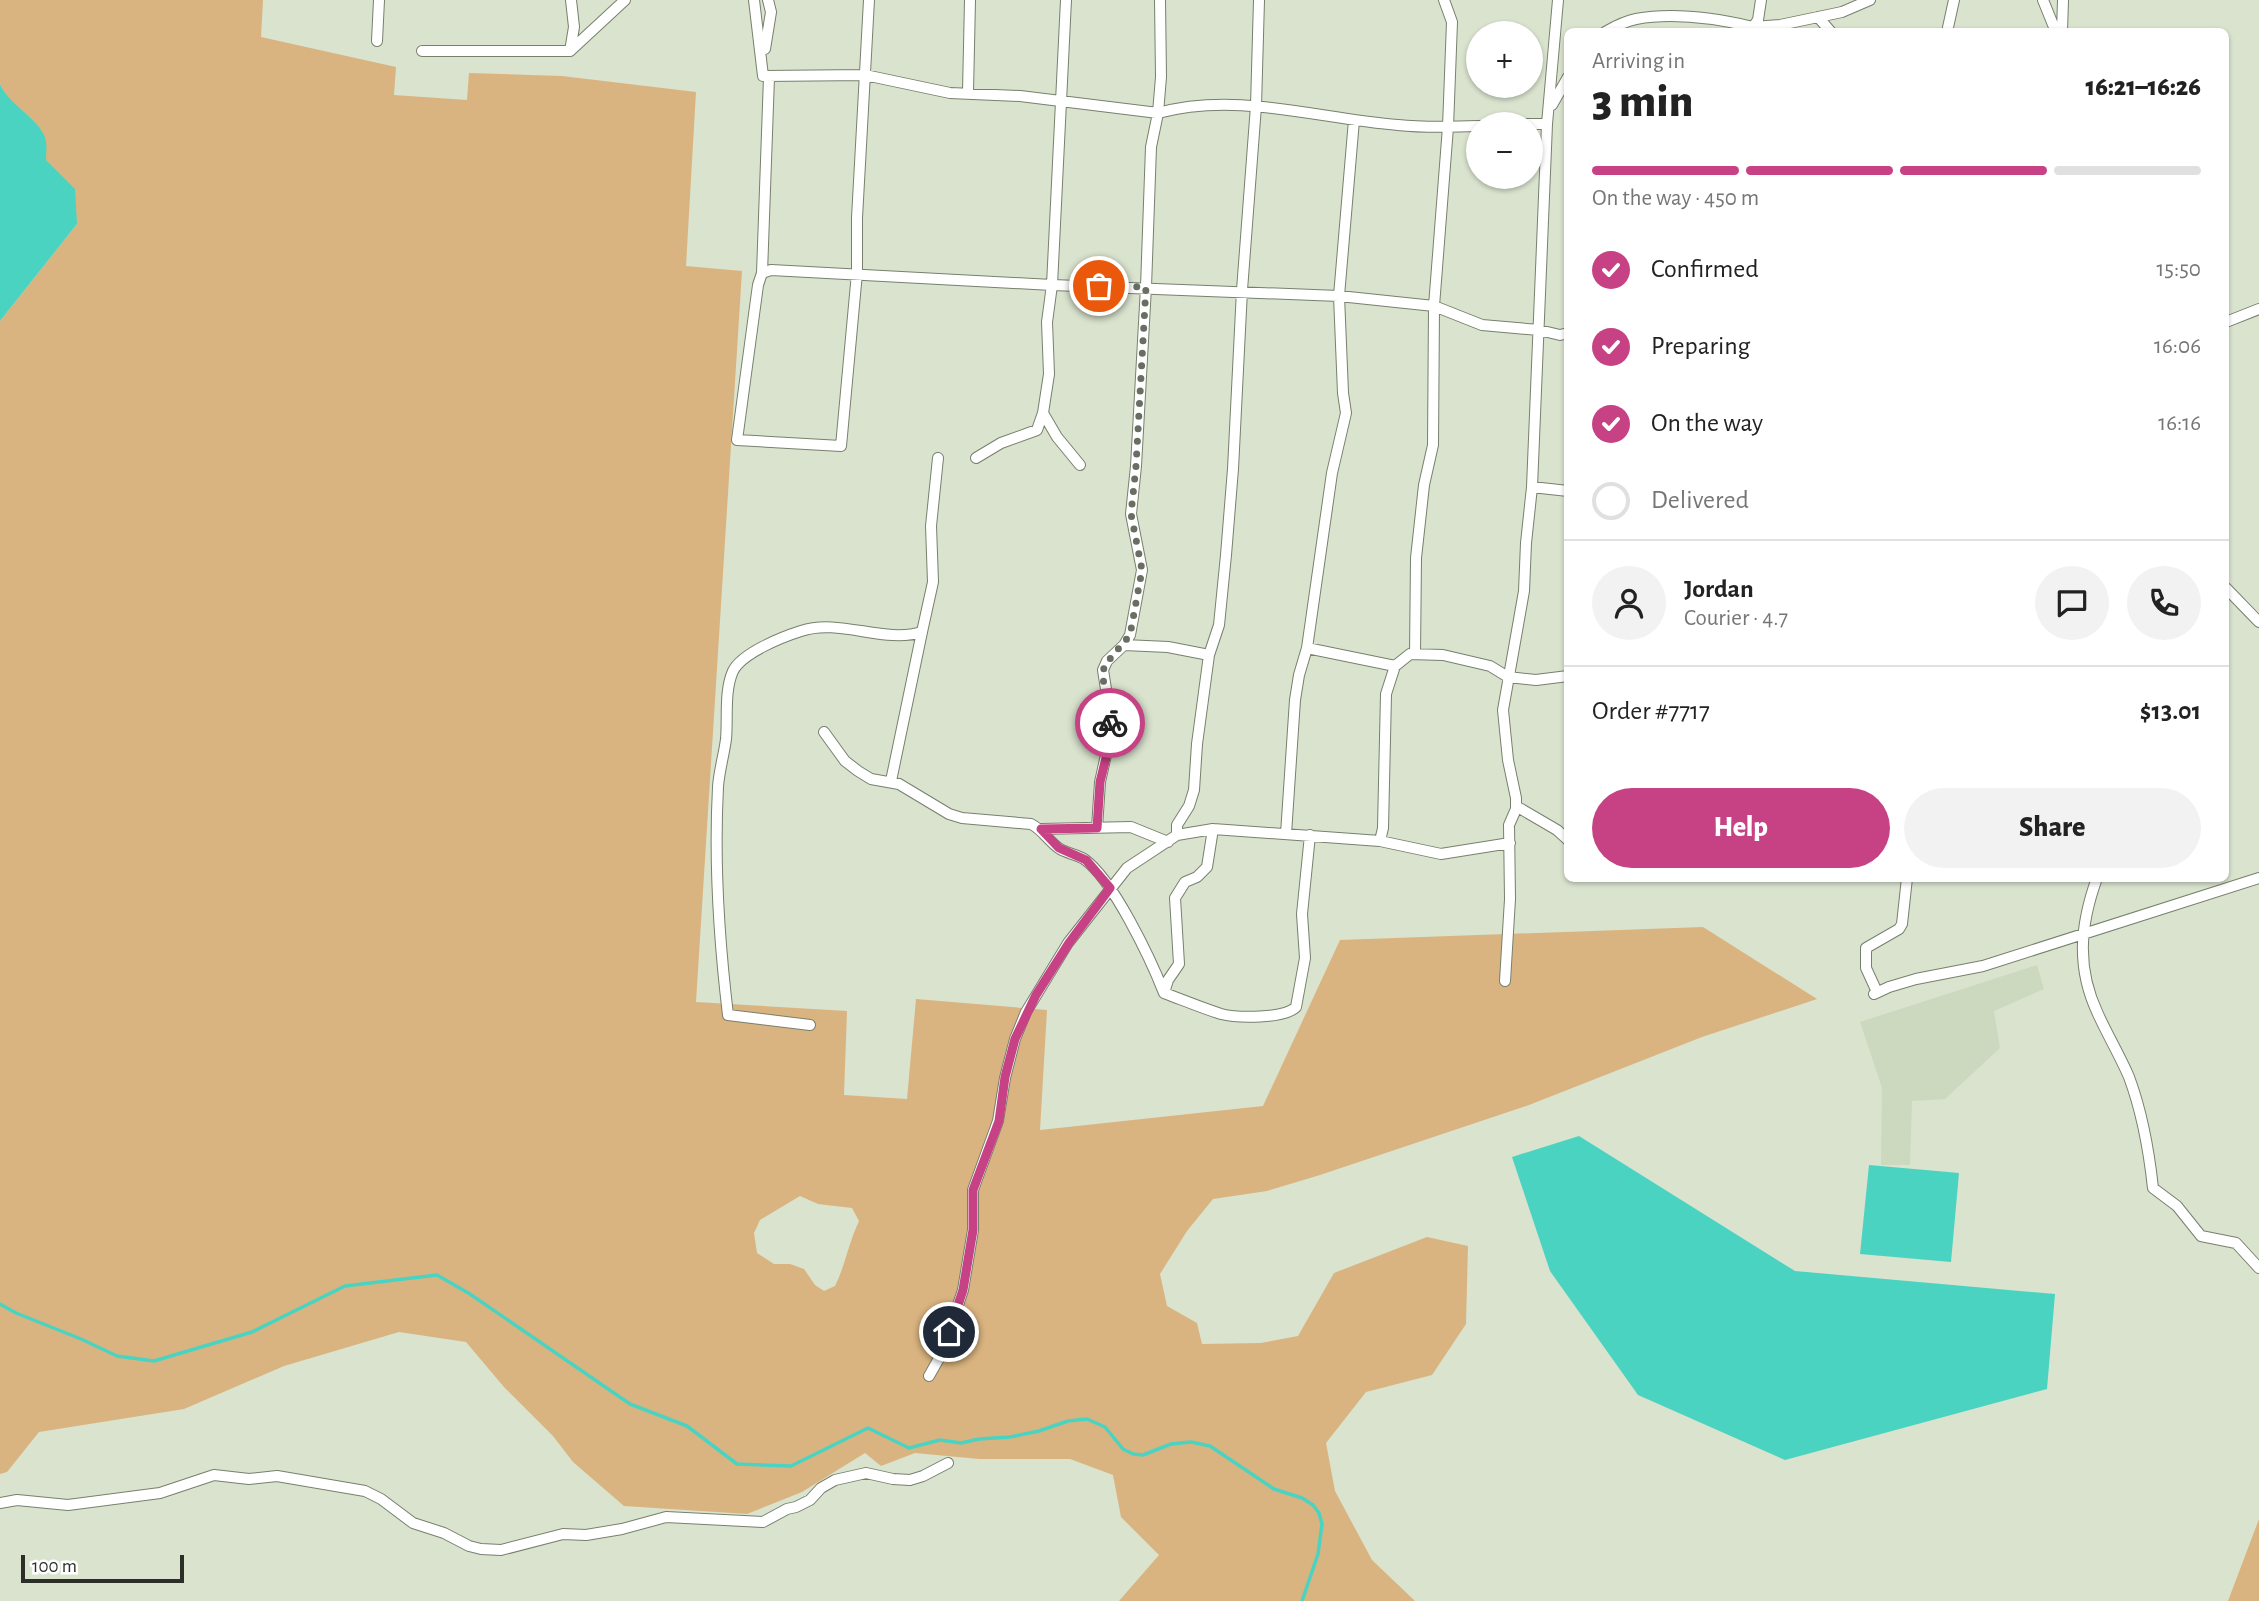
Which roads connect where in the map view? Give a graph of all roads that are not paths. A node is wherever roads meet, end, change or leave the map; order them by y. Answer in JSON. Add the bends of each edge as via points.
{"nodes":[{"id":1,"x":379,"y":0,"type":"edge"},
{"id":2,"x":625,"y":0,"type":"edge"},
{"id":3,"x":754,"y":0,"type":"edge"},
{"id":4,"x":768,"y":0,"type":"edge"},
{"id":5,"x":869,"y":0,"type":"edge"},
{"id":6,"x":970,"y":0,"type":"edge"},
{"id":7,"x":1066,"y":0,"type":"edge"},
{"id":8,"x":1160,"y":0,"type":"edge"},
{"id":9,"x":1259,"y":0,"type":"edge"},
{"id":10,"x":1444,"y":0,"type":"edge"},
{"id":11,"x":1558,"y":0,"type":"edge"},
{"id":12,"x":1761,"y":0,"type":"edge"},
{"id":13,"x":1870,"y":0,"type":"edge"},
{"id":14,"x":1954,"y":0,"type":"edge"},
{"id":15,"x":2043,"y":0,"type":"edge"},
{"id":16,"x":2063,"y":0,"type":"edge"},
{"id":17,"x":570,"y":1,"type":"edge"},
{"id":18,"x":1818,"y":17,"type":"junction"},
{"id":19,"x":1614,"y":28,"type":"edge"},
{"id":20,"x":1751,"y":28,"type":"edge"},
{"id":21,"x":1754,"y":28,"type":"edge"},
{"id":22,"x":1759,"y":28,"type":"edge"},
{"id":23,"x":1828,"y":28,"type":"edge"},
{"id":24,"x":1948,"y":28,"type":"edge"},
{"id":25,"x":2054,"y":28,"type":"edge"},
{"id":26,"x":2062,"y":28,"type":"edge"},
{"id":27,"x":377,"y":41,"type":"dead end"},
{"id":28,"x":422,"y":51,"type":"dead end"},
{"id":29,"x":570,"y":51,"type":"junction"},
{"id":30,"x":866,"y":75,"type":"junction"},
{"id":31,"x":766,"y":76,"type":"junction"},
{"id":32,"x":1564,"y":84,"type":"edge"},
{"id":33,"x":968,"y":92,"type":"junction"},
{"id":34,"x":1060,"y":102,"type":"junction"},
{"id":35,"x":1256,"y":106,"type":"junction"},
{"id":36,"x":1549,"y":110,"type":"junction"},
{"id":37,"x":1158,"y":113,"type":"junction"},
{"id":38,"x":1353,"y":120,"type":"junction"},
{"id":39,"x":1543,"y":124,"type":"edge"},
{"id":40,"x":1547,"y":124,"type":"junction"},
{"id":41,"x":1466,"y":126,"type":"edge"},
{"id":42,"x":1448,"y":127,"type":"junction"},
{"id":43,"x":762,"y":273,"type":"junction"},
{"id":44,"x":857,"y":273,"type":"junction"},
{"id":45,"x":1052,"y":285,"type":"junction"},
{"id":46,"x":1146,"y":287,"type":"junction"},
{"id":47,"x":1242,"y":290,"type":"junction"},
{"id":48,"x":1339,"y":296,"type":"junction"},
{"id":49,"x":1434,"y":306,"type":"junction"},
{"id":50,"x":2259,"y":309,"type":"edge"},
{"id":51,"x":2229,"y":321,"type":"edge"},
{"id":52,"x":1539,"y":330,"type":"junction"},
{"id":53,"x":1564,"y":334,"type":"edge"},
{"id":54,"x":1044,"y":413,"type":"junction"},
{"id":55,"x":938,"y":458,"type":"dead end"},
{"id":56,"x":976,"y":458,"type":"dead end"},
{"id":57,"x":1080,"y":465,"type":"dead end"},
{"id":58,"x":1532,"y":487,"type":"junction"},
{"id":59,"x":1564,"y":491,"type":"edge"},
{"id":60,"x":2229,"y":591,"type":"edge"},
{"id":61,"x":2259,"y":622,"type":"edge"},
{"id":62,"x":922,"y":632,"type":"junction"},
{"id":63,"x":1124,"y":645,"type":"junction"},
{"id":64,"x":1307,"y":648,"type":"junction"},
{"id":65,"x":1514,"y":648,"type":"junction"},
{"id":66,"x":1415,"y":654,"type":"junction"},
{"id":67,"x":1209,"y":655,"type":"junction"},
{"id":68,"x":1395,"y":666,"type":"junction"},
{"id":69,"x":1490,"y":666,"type":"junction"},
{"id":70,"x":1564,"y":676,"type":"edge"},
{"id":71,"x":1508,"y":677,"type":"junction"},
{"id":72,"x":824,"y":732,"type":"dead end"},
{"id":73,"x":891,"y":781,"type":"junction"},
{"id":74,"x":1516,"y":806,"type":"junction"},
{"id":75,"x":1097,"y":828,"type":"junction"},
{"id":76,"x":1041,"y":829,"type":"junction"},
{"id":77,"x":1213,"y":829,"type":"junction"},
{"id":78,"x":1286,"y":834,"type":"junction"},
{"id":79,"x":1310,"y":835,"type":"junction"},
{"id":80,"x":1564,"y":836,"type":"edge"},
{"id":81,"x":1172,"y":839,"type":"junction"},
{"id":82,"x":1380,"y":841,"type":"junction"},
{"id":83,"x":1510,"y":843,"type":"junction"},
{"id":84,"x":2259,"y":878,"type":"edge"},
{"id":85,"x":1907,"y":882,"type":"edge"},
{"id":86,"x":2096,"y":882,"type":"edge"},
{"id":87,"x":1110,"y":888,"type":"junction"},
{"id":88,"x":2084,"y":932,"type":"junction"},
{"id":89,"x":1505,"y":981,"type":"dead end"},
{"id":90,"x":1164,"y":993,"type":"junction"},
{"id":91,"x":810,"y":1025,"type":"dead end"},
{"id":92,"x":2259,"y":1268,"type":"edge"},
{"id":93,"x":929,"y":1376,"type":"dead end"},
{"id":94,"x":948,"y":1463,"type":"dead end"},
{"id":95,"x":0,"y":1503,"type":"edge"}],
"edges":[{"from":1,"to":27,"type":"street"},
{"from":2,"to":29,"type":"street"},
{"from":3,"to":31,"type":"street"},
{"from":4,"to":31,"type":"street"},
{"from":5,"to":30,"type":"street"},
{"from":6,"to":33,"type":"street"},
{"from":7,"to":34,"type":"street"},
{"from":8,"to":37,"type":"street"},
{"from":9,"to":35,"type":"street"},
{"from":10,"to":42,"type":"street","via":[[1452,22]]},
{"from":11,"to":36,"type":"street"},
{"from":12,"to":21,"type":"street"},
{"from":13,"to":18,"type":"street"},
{"from":14,"to":24,"type":"street"},
{"from":15,"to":25,"type":"street"},
{"from":16,"to":26,"type":"street"},
{"from":17,"to":29,"type":"street","via":[[574,27]]},
{"from":18,"to":22,"type":"street"},
{"from":18,"to":23,"type":"street"},
{"from":19,"to":20,"type":"street","via":[[1634,19],[1663,17],[1714,17]]},
{"from":28,"to":29,"type":"street"},
{"from":30,"to":31,"type":"street"},
{"from":30,"to":33,"type":"street","via":[[950,93]]},
{"from":30,"to":44,"type":"street"},
{"from":31,"to":43,"type":"street"},
{"from":32,"to":36,"type":"street"},
{"from":33,"to":34,"type":"street"},
{"from":34,"to":37,"type":"street"},
{"from":34,"to":45,"type":"street"},
{"from":35,"to":37,"type":"street","via":[[1220,104]]},
{"from":35,"to":38,"type":"street"},
{"from":35,"to":47,"type":"street"},
{"from":36,"to":40,"type":"street"},
{"from":37,"to":46,"type":"street","via":[[1151,147]]},
{"from":38,"to":42,"type":"street"},
{"from":38,"to":48,"type":"street"},
{"from":39,"to":40,"type":"street"},
{"from":40,"to":52,"type":"street"},
{"from":41,"to":42,"type":"street"},
{"from":42,"to":49,"type":"street"},
{"from":43,"to":44,"type":"street"},
{"from":43,"to":44,"type":"street","via":[[737,440],[841,446]]},
{"from":44,"to":45,"type":"street"},
{"from":45,"to":46,"type":"street"},
{"from":45,"to":54,"type":"street"},
{"from":46,"to":47,"type":"street"},
{"from":46,"to":63,"type":"street","via":[[1131,514],[1142,570],[1130,635]]},
{"from":47,"to":48,"type":"street"},
{"from":47,"to":67,"type":"street","via":[[1226,555],[1219,625]]},
{"from":48,"to":49,"type":"street"},
{"from":48,"to":64,"type":"street","via":[[1346,413],[1332,473]]},
{"from":49,"to":52,"type":"street","via":[[1482,325]]},
{"from":49,"to":66,"type":"street","via":[[1433,445],[1416,558]]},
{"from":50,"to":51,"type":"street"},
{"from":52,"to":53,"type":"street"},
{"from":52,"to":58,"type":"street"},
{"from":54,"to":56,"type":"street","via":[[1037,430]]},
{"from":54,"to":57,"type":"street","via":[[1056,437]]},
{"from":55,"to":62,"type":"street","via":[[931,526],[933,582]]},
{"from":58,"to":59,"type":"street"},
{"from":58,"to":65,"type":"street","via":[[1524,591]]},
{"from":60,"to":61,"type":"street"},
{"from":62,"to":73,"type":"street"},
{"from":62,"to":91,"type":"street","via":[[906,635],[828,626],[804,629],[751,654],[734,668],[730,681],[718,786],[719,924],[728,1015]]},
{"from":63,"to":67,"type":"street"},
{"from":63,"to":75,"type":"street","via":[[1103,670],[1110,737],[1100,782]]},
{"from":64,"to":68,"type":"street"},
{"from":64,"to":78,"type":"street","via":[[1295,700]]},
{"from":65,"to":69,"type":"street"},
{"from":65,"to":71,"type":"street"},
{"from":66,"to":68,"type":"street"},
{"from":66,"to":69,"type":"street"},
{"from":67,"to":81,"type":"street","via":[[1194,790]]},
{"from":68,"to":82,"type":"street","via":[[1386,694]]},
{"from":69,"to":71,"type":"street"},
{"from":70,"to":71,"type":"street"},
{"from":71,"to":74,"type":"street","via":[[1503,710]]},
{"from":72,"to":73,"type":"street","via":[[858,771],[871,779]]},
{"from":73,"to":76,"type":"street","via":[[949,814]]},
{"from":74,"to":80,"type":"street"},
{"from":74,"to":83,"type":"street","via":[[1509,825]]},
{"from":75,"to":76,"type":"street"},
{"from":75,"to":81,"type":"street","via":[[1131,827]]},
{"from":76,"to":87,"type":"street","via":[[1059,848],[1086,860]]},
{"from":77,"to":78,"type":"street"},
{"from":77,"to":81,"type":"street"},
{"from":77,"to":90,"type":"street","via":[[1207,867],[1185,882],[1175,898],[1179,964]]},
{"from":78,"to":79,"type":"street"},
{"from":79,"to":82,"type":"street"},
{"from":79,"to":90,"type":"street","via":[[1302,914],[1305,958],[1296,1007],[1277,1016],[1224,1015]]},
{"from":81,"to":87,"type":"street","via":[[1127,868]]},
{"from":82,"to":83,"type":"street","via":[[1441,854]]},
{"from":83,"to":89,"type":"street"},
{"from":84,"to":88,"type":"street"},
{"from":85,"to":88,"type":"street","via":[[1899,929],[1866,948],[1866,968],[1876,993],[1916,979],[1983,966]]},
{"from":86,"to":88,"type":"street"},
{"from":87,"to":90,"type":"street","via":[[1149,956]]},
{"from":87,"to":93,"type":"street","via":[[1036,995],[1015,1039],[999,1121],[973,1190],[973,1230],[963,1290],[942,1353]]},
{"from":88,"to":92,"type":"street","via":[[2082,961],[2092,1000],[2134,1092],[2153,1188],[2177,1206],[2202,1236],[2236,1242]]},
{"from":94,"to":95,"type":"street","via":[[910,1480],[866,1473],[835,1480],[810,1500],[763,1522],[666,1517],[586,1535],[563,1534],[501,1550],[469,1546],[413,1524],[365,1491],[277,1476],[214,1475],[160,1493],[68,1505],[18,1500]]}]}
